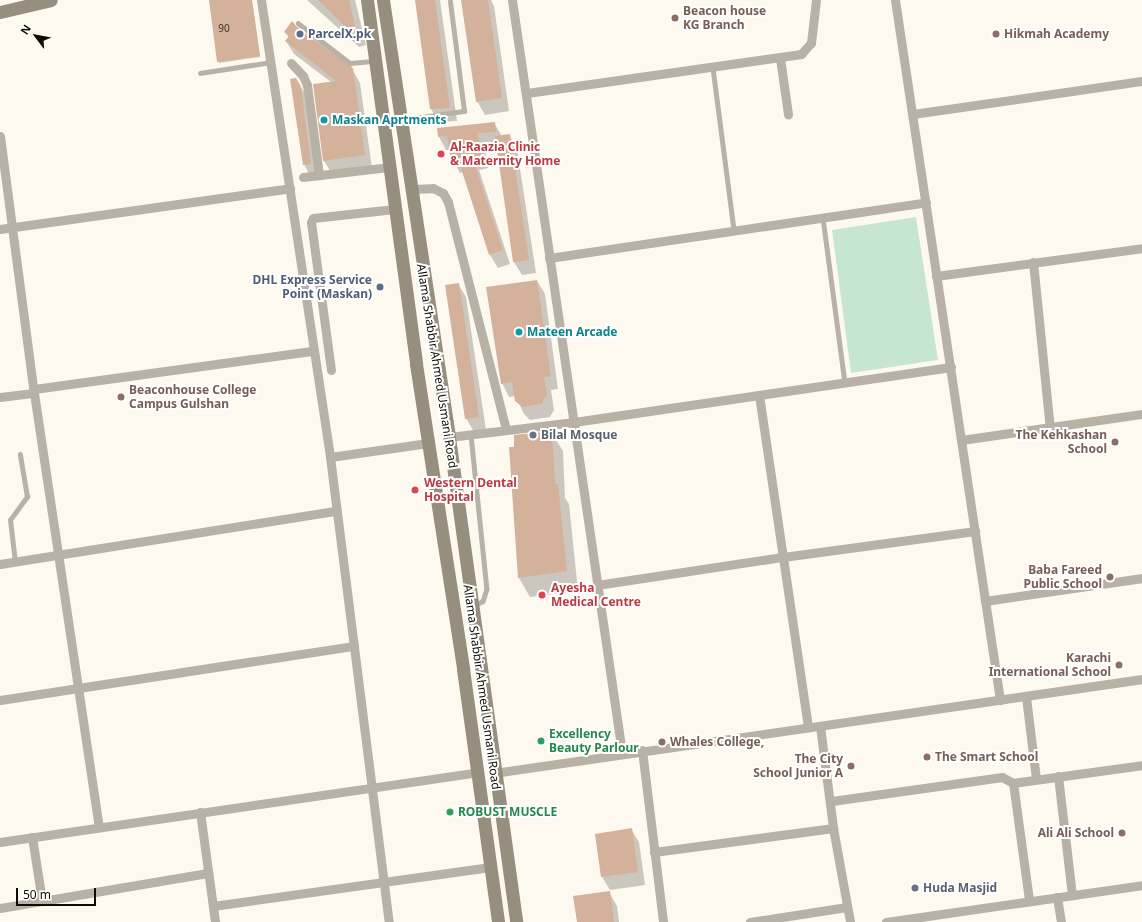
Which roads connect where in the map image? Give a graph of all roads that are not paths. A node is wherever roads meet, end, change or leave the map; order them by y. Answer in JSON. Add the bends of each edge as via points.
{"nodes":[{"id":1,"x":51,"y":0,"type":"edge"},
{"id":2,"x":261,"y":0,"type":"edge"},
{"id":3,"x":367,"y":0,"type":"edge"},
{"id":4,"x":383,"y":0,"type":"edge"},
{"id":5,"x":512,"y":0,"type":"edge"},
{"id":6,"x":816,"y":0,"type":"edge"},
{"id":7,"x":895,"y":0,"type":"edge"},
{"id":8,"x":450,"y":2,"type":"dead end"},
{"id":9,"x":0,"y":12,"type":"edge"},
{"id":10,"x":298,"y":23,"type":"dead end"},
{"id":11,"x":780,"y":58,"type":"junction"},
{"id":12,"x":376,"y":60,"type":"junction"},
{"id":13,"x":271,"y":62,"type":"junction"},
{"id":14,"x":291,"y":63,"type":"dead end"},
{"id":15,"x":713,"y":68,"type":"junction"},
{"id":16,"x":200,"y":72,"type":"dead end"},
{"id":17,"x":1142,"y":81,"type":"edge"},
{"id":18,"x":527,"y":94,"type":"junction"},
{"id":19,"x":788,"y":114,"type":"dead end"},
{"id":20,"x":913,"y":114,"type":"junction"},
{"id":21,"x":402,"y":120,"type":"junction"},
{"id":22,"x":0,"y":136,"type":"edge"},
{"id":23,"x":390,"y":167,"type":"junction"},
{"id":24,"x":319,"y":175,"type":"junction"},
{"id":25,"x":303,"y":177,"type":"dead end"},
{"id":26,"x":290,"y":188,"type":"junction"},
{"id":27,"x":410,"y":189,"type":"junction"},
{"id":28,"x":926,"y":202,"type":"junction"},
{"id":29,"x":395,"y":209,"type":"junction"},
{"id":30,"x":823,"y":218,"type":"junction"},
{"id":31,"x":12,"y":227,"type":"junction"},
{"id":32,"x":0,"y":229,"type":"edge"},
{"id":33,"x":734,"y":232,"type":"junction"},
{"id":34,"x":1142,"y":248,"type":"edge"},
{"id":35,"x":549,"y":258,"type":"junction"},
{"id":36,"x":1033,"y":262,"type":"junction"},
{"id":37,"x":936,"y":276,"type":"junction"},
{"id":38,"x":314,"y":351,"type":"junction"},
{"id":39,"x":951,"y":367,"type":"junction"},
{"id":40,"x":331,"y":370,"type":"dead end"},
{"id":41,"x":845,"y":383,"type":"junction"},
{"id":42,"x":34,"y":391,"type":"junction"},
{"id":43,"x":759,"y":395,"type":"junction"},
{"id":44,"x":0,"y":397,"type":"edge"},
{"id":45,"x":1142,"y":414,"type":"edge"},
{"id":46,"x":574,"y":422,"type":"junction"},
{"id":47,"x":1050,"y":428,"type":"junction"},
{"id":48,"x":506,"y":430,"type":"junction"},
{"id":49,"x":470,"y":435,"type":"junction"},
{"id":50,"x":449,"y":437,"type":"junction"},
{"id":51,"x":961,"y":440,"type":"junction"},
{"id":52,"x":428,"y":443,"type":"junction"},
{"id":53,"x":20,"y":455,"type":"dead end"},
{"id":54,"x":330,"y":458,"type":"junction"},
{"id":55,"x":336,"y":512,"type":"junction"},
{"id":56,"x":975,"y":531,"type":"junction"},
{"id":57,"x":60,"y":556,"type":"junction"},
{"id":58,"x":783,"y":557,"type":"junction"},
{"id":59,"x":15,"y":562,"type":"junction"},
{"id":60,"x":0,"y":564,"type":"edge"},
{"id":61,"x":1142,"y":578,"type":"edge"},
{"id":62,"x":597,"y":585,"type":"junction"},
{"id":63,"x":985,"y":601,"type":"junction"},
{"id":64,"x":472,"y":609,"type":"junction"},
{"id":65,"x":354,"y":646,"type":"junction"},
{"id":66,"x":1142,"y":679,"type":"edge"},
{"id":67,"x":79,"y":689,"type":"junction"},
{"id":68,"x":1026,"y":697,"type":"junction"},
{"id":69,"x":0,"y":700,"type":"edge"},
{"id":70,"x":1000,"y":700,"type":"junction"},
{"id":71,"x":820,"y":726,"type":"junction"},
{"id":72,"x":808,"y":727,"type":"junction"},
{"id":73,"x":642,"y":750,"type":"junction"},
{"id":74,"x":622,"y":753,"type":"junction"},
{"id":75,"x":1142,"y":765,"type":"edge"},
{"id":76,"x":477,"y":772,"type":"junction"},
{"id":77,"x":494,"y":772,"type":"junction"},
{"id":78,"x":1058,"y":776,"type":"junction"},
{"id":79,"x":1036,"y":778,"type":"junction"},
{"id":80,"x":1013,"y":783,"type":"junction"},
{"id":81,"x":372,"y":787,"type":"junction"},
{"id":82,"x":832,"y":801,"type":"junction"},
{"id":83,"x":200,"y":812,"type":"junction"},
{"id":84,"x":99,"y":827,"type":"junction"},
{"id":85,"x":833,"y":828,"type":"junction"},
{"id":86,"x":32,"y":838,"type":"junction"},
{"id":87,"x":0,"y":842,"type":"edge"},
{"id":88,"x":654,"y":852,"type":"junction"},
{"id":89,"x":490,"y":867,"type":"junction"},
{"id":90,"x":208,"y":873,"type":"junction"},
{"id":91,"x":383,"y":884,"type":"junction"},
{"id":92,"x":1142,"y":885,"type":"edge"},
{"id":93,"x":1072,"y":895,"type":"junction"},
{"id":94,"x":1057,"y":897,"type":"junction"},
{"id":95,"x":1029,"y":900,"type":"junction"},
{"id":96,"x":42,"y":901,"type":"junction"},
{"id":97,"x":213,"y":906,"type":"junction"},
{"id":98,"x":847,"y":907,"type":"junction"},
{"id":99,"x":0,"y":908,"type":"edge"},
{"id":100,"x":215,"y":922,"type":"edge"},
{"id":101,"x":389,"y":922,"type":"edge"},
{"id":102,"x":498,"y":922,"type":"edge"},
{"id":103,"x":516,"y":922,"type":"edge"},
{"id":104,"x":663,"y":922,"type":"edge"},
{"id":105,"x":750,"y":922,"type":"edge"},
{"id":106,"x":850,"y":922,"type":"edge"},
{"id":107,"x":886,"y":922,"type":"edge"},
{"id":108,"x":1061,"y":922,"type":"edge"}],
"edges":[{"from":1,"to":9,"type":"main road"},
{"from":2,"to":13,"type":"street"},
{"from":3,"to":12,"type":"main road","name":"Allama Shabbir Ahmed Usmani Road"},
{"from":4,"to":21,"type":"main road","name":"Allama Shabbir Ahmed Usmani Road"},
{"from":5,"to":18,"type":"street"},
{"from":6,"to":11,"type":"street","via":[[807,49],[801,54]]},
{"from":7,"to":20,"type":"street"},
{"from":8,"to":21,"type":"lane","via":[[464,111]]},
{"from":10,"to":12,"type":"lane","via":[[350,63]]},
{"from":11,"to":15,"type":"street"},
{"from":11,"to":19,"type":"street"},
{"from":12,"to":23,"type":"main road","name":"Allama Shabbir Ahmed Usmani Road"},
{"from":13,"to":16,"type":"lane"},
{"from":13,"to":26,"type":"street"},
{"from":14,"to":24,"type":"street","via":[[303,76],[307,85]]},
{"from":15,"to":18,"type":"street"},
{"from":15,"to":33,"type":"lane"},
{"from":17,"to":20,"type":"street"},
{"from":18,"to":35,"type":"street"},
{"from":20,"to":28,"type":"street"},
{"from":21,"to":27,"type":"main road","name":"Allama Shabbir Ahmed Usmani Road"},
{"from":22,"to":31,"type":"street"},
{"from":23,"to":24,"type":"street"},
{"from":23,"to":29,"type":"main road","name":"Allama Shabbir Ahmed Usmani Road"},
{"from":24,"to":25,"type":"street"},
{"from":26,"to":31,"type":"street"},
{"from":26,"to":38,"type":"street"},
{"from":27,"to":48,"type":"street","via":[[433,188],[443,193],[448,202]]},
{"from":27,"to":50,"type":"main road","name":"Allama Shabbir Ahmed Usmani Road"},
{"from":28,"to":30,"type":"street"},
{"from":28,"to":37,"type":"street"},
{"from":29,"to":40,"type":"street","via":[[313,218],[311,222]]},
{"from":29,"to":52,"type":"main road","name":"Allama Shabbir Ahmed Usmani Road"},
{"from":30,"to":33,"type":"street"},
{"from":30,"to":41,"type":"lane"},
{"from":31,"to":32,"type":"street"},
{"from":31,"to":42,"type":"street"},
{"from":33,"to":35,"type":"street"},
{"from":34,"to":36,"type":"street"},
{"from":35,"to":46,"type":"street"},
{"from":36,"to":37,"type":"street"},
{"from":36,"to":47,"type":"street"},
{"from":37,"to":39,"type":"street"},
{"from":38,"to":42,"type":"street"},
{"from":38,"to":54,"type":"street"},
{"from":39,"to":41,"type":"street"},
{"from":39,"to":51,"type":"street"},
{"from":41,"to":43,"type":"street"},
{"from":42,"to":44,"type":"street"},
{"from":42,"to":57,"type":"street"},
{"from":43,"to":46,"type":"street"},
{"from":43,"to":58,"type":"street"},
{"from":45,"to":47,"type":"street"},
{"from":46,"to":48,"type":"street"},
{"from":46,"to":62,"type":"street"},
{"from":47,"to":51,"type":"street"},
{"from":48,"to":49,"type":"street"},
{"from":49,"to":50,"type":"street"},
{"from":49,"to":64,"type":"lane","via":[[487,588],[483,601]]},
{"from":50,"to":64,"type":"main road","name":"Allama Shabbir Ahmed Usmani Road"},
{"from":51,"to":56,"type":"street"},
{"from":52,"to":54,"type":"street"},
{"from":52,"to":76,"type":"main road","name":"Allama Shabbir Ahmed Usmani Road"},
{"from":53,"to":59,"type":"lane","via":[[27,497],[10,520]]},
{"from":54,"to":55,"type":"street"},
{"from":55,"to":57,"type":"street"},
{"from":55,"to":65,"type":"street"},
{"from":56,"to":58,"type":"street"},
{"from":56,"to":63,"type":"street"},
{"from":57,"to":59,"type":"street"},
{"from":57,"to":67,"type":"street"},
{"from":58,"to":62,"type":"street"},
{"from":58,"to":72,"type":"street"},
{"from":59,"to":60,"type":"street"},
{"from":61,"to":63,"type":"street"},
{"from":62,"to":74,"type":"street"},
{"from":63,"to":70,"type":"street"},
{"from":64,"to":77,"type":"main road","name":"Allama Shabbir Ahmed Usmani Road"},
{"from":65,"to":67,"type":"street"},
{"from":65,"to":81,"type":"street"},
{"from":66,"to":68,"type":"street"},
{"from":67,"to":69,"type":"street"},
{"from":67,"to":84,"type":"street"},
{"from":68,"to":70,"type":"street"},
{"from":68,"to":79,"type":"street"},
{"from":70,"to":71,"type":"street"},
{"from":71,"to":72,"type":"street"},
{"from":71,"to":82,"type":"street"},
{"from":72,"to":73,"type":"street"},
{"from":73,"to":74,"type":"street"},
{"from":73,"to":88,"type":"street"},
{"from":74,"to":77,"type":"street"},
{"from":75,"to":78,"type":"street"},
{"from":76,"to":81,"type":"street"},
{"from":76,"to":89,"type":"main road","name":"Allama Shabbir Ahmed Usmani Road"},
{"from":77,"to":103,"type":"main road","name":"Allama Shabbir Ahmed Usmani Road"},
{"from":78,"to":79,"type":"street"},
{"from":78,"to":93,"type":"street"},
{"from":79,"to":80,"type":"street"},
{"from":80,"to":82,"type":"street","via":[[1002,777]]},
{"from":80,"to":95,"type":"street"},
{"from":81,"to":83,"type":"street"},
{"from":81,"to":91,"type":"street"},
{"from":82,"to":85,"type":"street"},
{"from":83,"to":84,"type":"street"},
{"from":83,"to":90,"type":"street"},
{"from":84,"to":86,"type":"street"},
{"from":85,"to":88,"type":"street"},
{"from":85,"to":98,"type":"street"},
{"from":86,"to":87,"type":"street"},
{"from":86,"to":96,"type":"street"},
{"from":88,"to":104,"type":"street"},
{"from":89,"to":91,"type":"street"},
{"from":89,"to":102,"type":"main road","name":"Allama Shabbir Ahmed Usmani Road"},
{"from":90,"to":96,"type":"street"},
{"from":90,"to":97,"type":"street"},
{"from":91,"to":97,"type":"street"},
{"from":91,"to":101,"type":"street"},
{"from":92,"to":93,"type":"street"},
{"from":93,"to":94,"type":"street"},
{"from":94,"to":95,"type":"street"},
{"from":94,"to":108,"type":"street"},
{"from":95,"to":107,"type":"street"},
{"from":96,"to":99,"type":"street"},
{"from":97,"to":100,"type":"street"},
{"from":98,"to":105,"type":"street"},
{"from":98,"to":106,"type":"street"}]}
